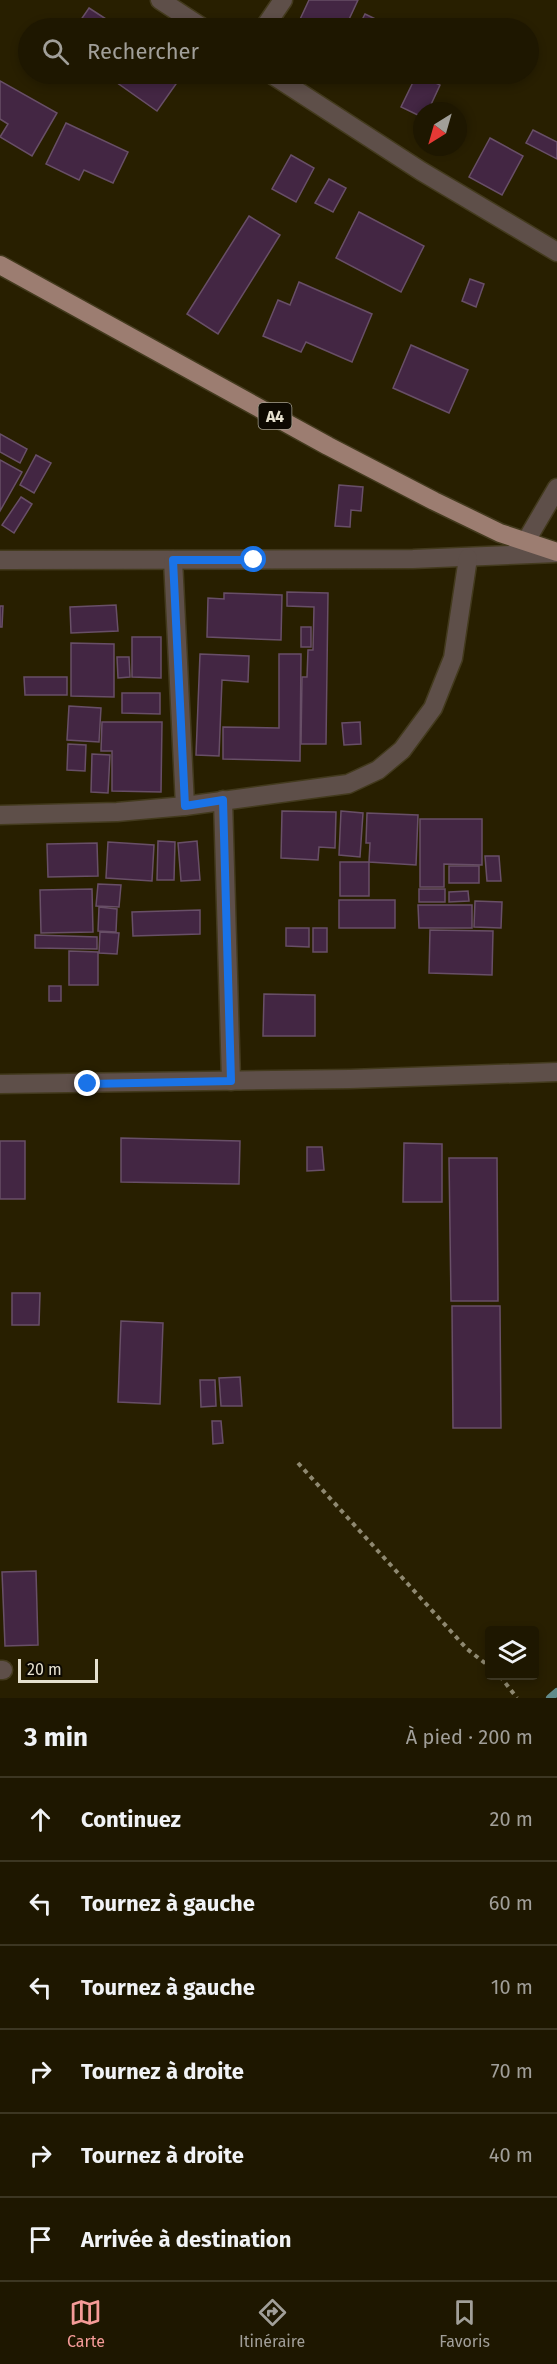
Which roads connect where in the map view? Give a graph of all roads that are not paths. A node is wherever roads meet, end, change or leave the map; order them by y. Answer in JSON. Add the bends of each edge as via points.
{"nodes":[{"id":1,"x":159,"y":0,"type":"edge"},
{"id":2,"x":283,"y":0,"type":"edge"},
{"id":3,"x":187,"y":18,"type":"edge"},
{"id":4,"x":271,"y":18,"type":"edge"},
{"id":5,"x":287,"y":84,"type":"edge"},
{"id":6,"x":557,"y":252,"type":"edge"},
{"id":7,"x":0,"y":266,"type":"edge"},
{"id":8,"x":557,"y":488,"type":"edge"},
{"id":9,"x":526,"y":541,"type":"junction"},
{"id":10,"x":557,"y":552,"type":"edge"},
{"id":11,"x":468,"y":558,"type":"junction"},
{"id":12,"x":0,"y":560,"type":"edge"},
{"id":13,"x":173,"y":560,"type":"junction"},
{"id":14,"x":223,"y":800,"type":"junction"},
{"id":15,"x":185,"y":806,"type":"junction"},
{"id":16,"x":0,"y":815,"type":"edge"},
{"id":17,"x":557,"y":1072,"type":"edge"},
{"id":18,"x":231,"y":1081,"type":"junction"},
{"id":19,"x":0,"y":1084,"type":"edge"}],
"edges":[{"from":1,"to":3,"type":"street"},
{"from":2,"to":4,"type":"street"},
{"from":5,"to":6,"type":"street"},
{"from":7,"to":9,"type":"main road","number":"A4","via":[[328,446],[491,528]]},
{"from":8,"to":9,"type":"street"},
{"from":9,"to":10,"type":"main road","number":"A4"},
{"from":10,"to":11,"type":"street"},
{"from":11,"to":13,"type":"street"},
{"from":11,"to":14,"type":"street","via":[[453,658],[433,708],[402,750],[378,770],[348,784]]},
{"from":12,"to":13,"type":"street"},
{"from":13,"to":15,"type":"street"},
{"from":14,"to":15,"type":"street"},
{"from":14,"to":18,"type":"street"},
{"from":15,"to":16,"type":"street"},
{"from":17,"to":18,"type":"street"},
{"from":18,"to":19,"type":"street"}]}
